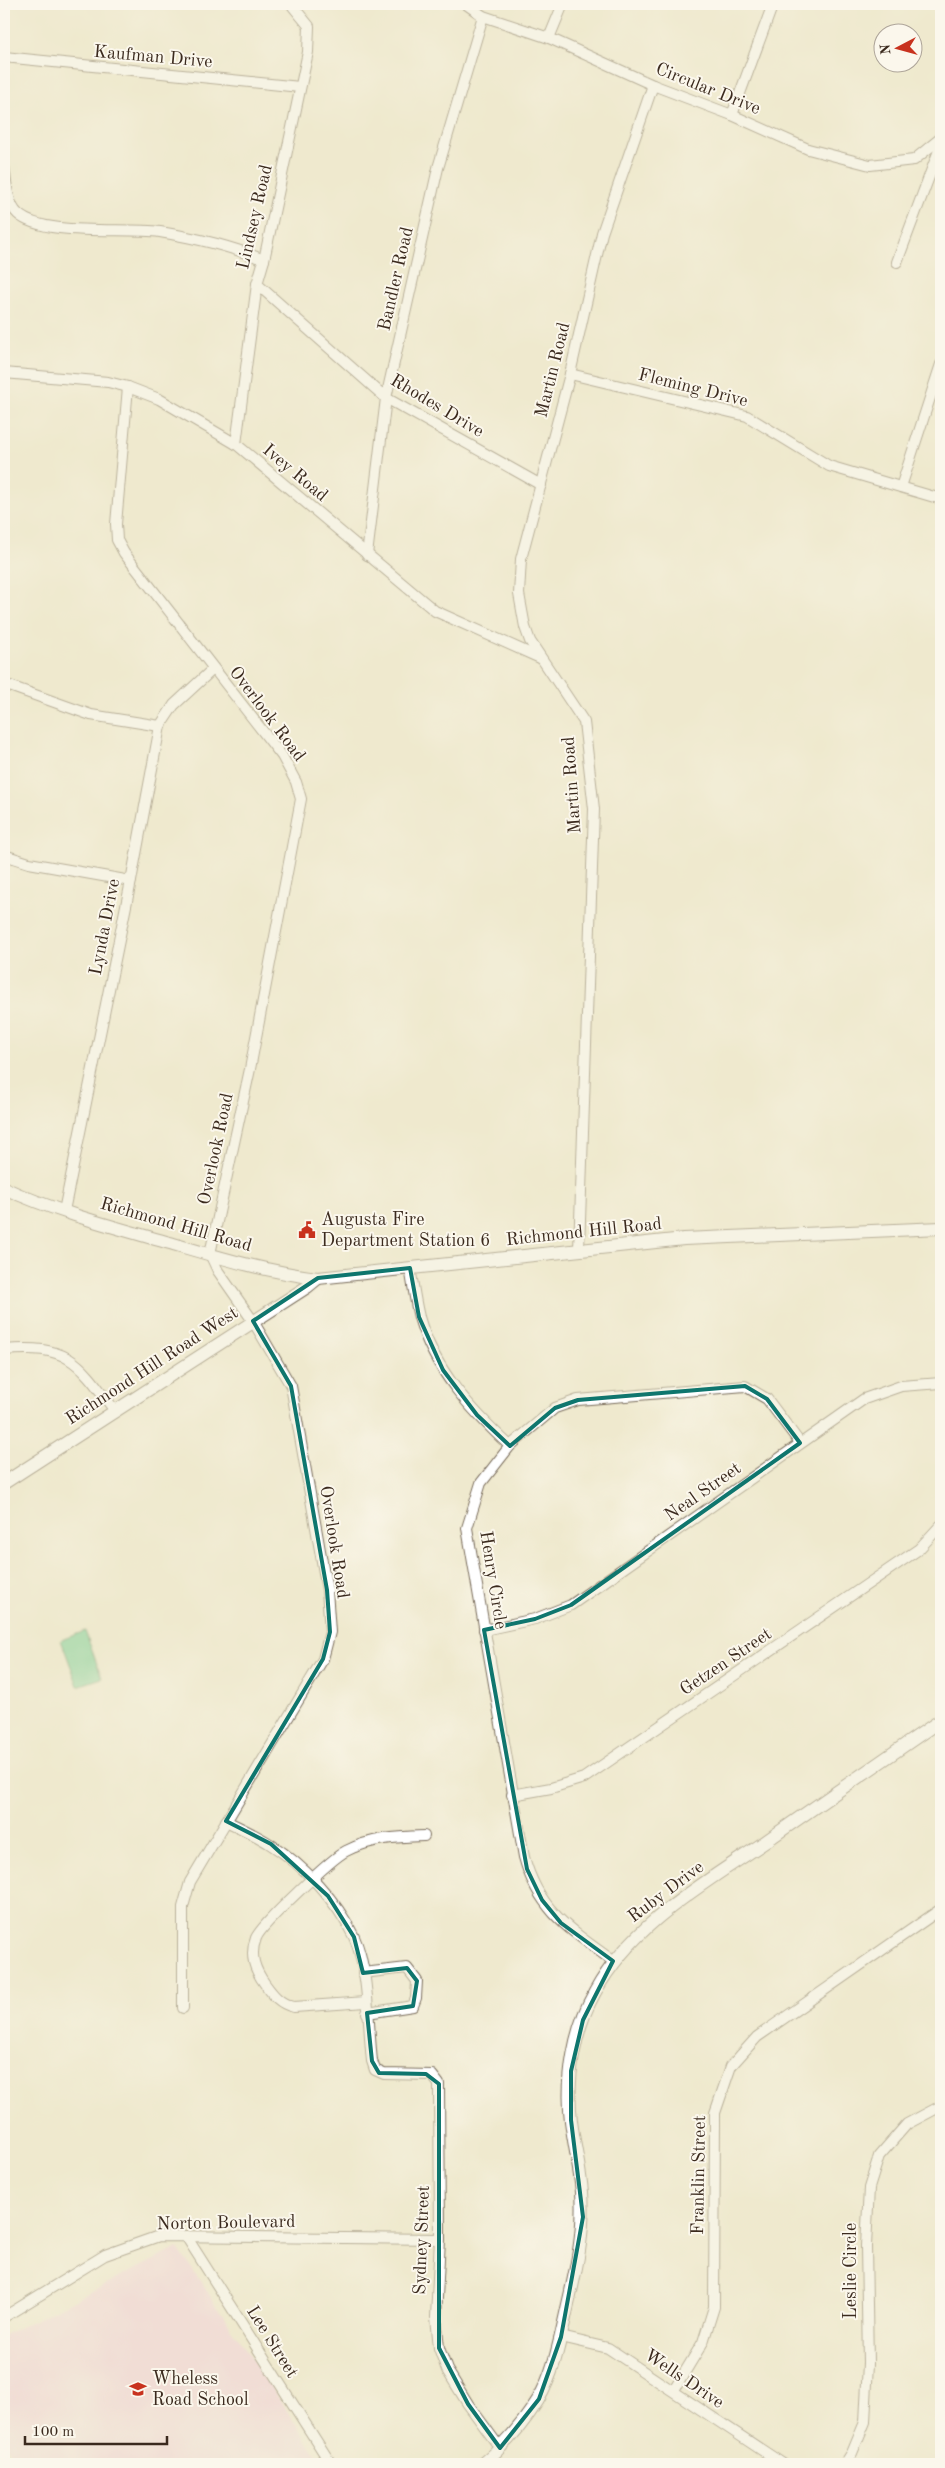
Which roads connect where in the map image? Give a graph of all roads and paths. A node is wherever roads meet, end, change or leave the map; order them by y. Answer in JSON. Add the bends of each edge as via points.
{"nodes":[{"id":1,"x":291,"y":4,"type":"edge"},
{"id":2,"x":466,"y":4,"type":"edge"},
{"id":3,"x":563,"y":4,"type":"edge"},
{"id":4,"x":773,"y":4,"type":"edge"},
{"id":5,"x":483,"y":16,"type":"junction"},
{"id":6,"x":549,"y":38,"type":"junction"},
{"id":7,"x":4,"y":57,"type":"edge"},
{"id":8,"x":653,"y":85,"type":"junction"},
{"id":9,"x":300,"y":87,"type":"junction"},
{"id":10,"x":732,"y":115,"type":"junction"},
{"id":11,"x":941,"y":138,"type":"edge"},
{"id":12,"x":941,"y":145,"type":"edge"},
{"id":13,"x":4,"y":166,"type":"edge"},
{"id":14,"x":264,"y":260,"type":"junction"},
{"id":15,"x":898,"y":262,"type":"dead end"},
{"id":16,"x":257,"y":284,"type":"junction"},
{"id":17,"x":941,"y":364,"type":"edge"},
{"id":18,"x":4,"y":373,"type":"edge"},
{"id":19,"x":570,"y":374,"type":"junction"},
{"id":20,"x":128,"y":387,"type":"junction"},
{"id":21,"x":386,"y":398,"type":"junction"},
{"id":22,"x":236,"y":444,"type":"junction"},
{"id":23,"x":541,"y":485,"type":"junction"},
{"id":24,"x":901,"y":487,"type":"junction"},
{"id":25,"x":941,"y":499,"type":"edge"},
{"id":26,"x":367,"y":555,"type":"junction"},
{"id":27,"x":540,"y":658,"type":"junction"},
{"id":28,"x":213,"y":668,"type":"junction"},
{"id":29,"x":4,"y":684,"type":"edge"},
{"id":30,"x":160,"y":726,"type":"junction"},
{"id":31,"x":4,"y":855,"type":"edge"},
{"id":32,"x":131,"y":881,"type":"junction"},
{"id":33,"x":4,"y":1188,"type":"edge"},
{"id":34,"x":64,"y":1211,"type":"junction"},
{"id":35,"x":941,"y":1228,"type":"edge"},
{"id":36,"x":579,"y":1250,"type":"junction"},
{"id":37,"x":210,"y":1254,"type":"junction"},
{"id":38,"x":410,"y":1268,"type":"junction"},
{"id":39,"x":318,"y":1278,"type":"junction"},
{"id":40,"x":253,"y":1321,"type":"junction"},
{"id":41,"x":4,"y":1350,"type":"edge"},
{"id":42,"x":941,"y":1383,"type":"edge"},
{"id":43,"x":114,"y":1411,"type":"junction"},
{"id":44,"x":800,"y":1443,"type":"junction"},
{"id":45,"x":510,"y":1446,"type":"junction"},
{"id":46,"x":4,"y":1483,"type":"edge"},
{"id":47,"x":941,"y":1525,"type":"edge"},
{"id":48,"x":484,"y":1630,"type":"junction"},
{"id":49,"x":941,"y":1720,"type":"edge"},
{"id":50,"x":512,"y":1795,"type":"junction"},
{"id":51,"x":226,"y":1821,"type":"junction"},
{"id":52,"x":424,"y":1836,"type":"dead end"},
{"id":53,"x":312,"y":1880,"type":"junction"},
{"id":54,"x":941,"y":1909,"type":"edge"},
{"id":55,"x":614,"y":1962,"type":"junction"},
{"id":56,"x":363,"y":1973,"type":"junction"},
{"id":57,"x":366,"y":2002,"type":"junction"},
{"id":58,"x":182,"y":2008,"type":"dead end"},
{"id":59,"x":367,"y":2013,"type":"junction"},
{"id":60,"x":941,"y":2106,"type":"edge"},
{"id":61,"x":186,"y":2236,"type":"junction"},
{"id":62,"x":440,"y":2239,"type":"junction"},
{"id":63,"x":4,"y":2317,"type":"edge"},
{"id":64,"x":561,"y":2337,"type":"junction"},
{"id":65,"x":674,"y":2390,"type":"junction"},
{"id":66,"x":500,"y":2448,"type":"junction"},
{"id":67,"x":331,"y":2464,"type":"edge"},
{"id":68,"x":482,"y":2464,"type":"edge"},
{"id":69,"x":783,"y":2464,"type":"edge"},
{"id":70,"x":845,"y":2464,"type":"edge"}],
"edges":[{"from":1,"to":9,"type":"street","name":"Lindsey Road","via":[[309,26],[308,52]]},
{"from":2,"to":5,"type":"street","name":"Circular Drive"},
{"from":3,"to":6,"type":"street"},
{"from":4,"to":10,"type":"street"},
{"from":5,"to":6,"type":"street","name":"Circular Drive"},
{"from":5,"to":21,"type":"street","name":"Bandler Road","via":[[438,168]]},
{"from":6,"to":8,"type":"street","name":"Circular Drive"},
{"from":7,"to":9,"type":"street","name":"Kaufman Drive"},
{"from":8,"to":10,"type":"street","name":"Circular Drive"},
{"from":8,"to":19,"type":"street","name":"Martin Road","via":[[602,233]]},
{"from":9,"to":14,"type":"street","name":"Lindsey Road"},
{"from":10,"to":11,"type":"street","name":"Circular Drive","via":[[808,149],[870,165],[914,160]]},
{"from":12,"to":15,"type":"street"},
{"from":13,"to":14,"type":"street","via":[[16,213],[35,224],[159,232],[233,248]]},
{"from":14,"to":16,"type":"street","name":"Lindsey Road"},
{"from":16,"to":21,"type":"street","name":"Rhodes Drive"},
{"from":16,"to":22,"type":"street","name":"Lindsey Road"},
{"from":17,"to":24,"type":"street"},
{"from":18,"to":20,"type":"street","name":"Ivey Road","via":[[108,382]]},
{"from":19,"to":23,"type":"street","name":"Martin Road"},
{"from":19,"to":24,"type":"street","name":"Fleming Drive","via":[[747,416],[830,466]]},
{"from":20,"to":22,"type":"street","name":"Ivey Road","via":[[159,399]]},
{"from":20,"to":28,"type":"street","name":"Overlook Road","via":[[117,540]]},
{"from":21,"to":23,"type":"street","name":"Rhodes Drive"},
{"from":21,"to":26,"type":"street","name":"Bandler Road"},
{"from":22,"to":26,"type":"street","name":"Ivey Road"},
{"from":23,"to":27,"type":"street","name":"Martin Road","via":[[521,559],[519,594],[525,627]]},
{"from":24,"to":25,"type":"street","name":"Fleming Drive"},
{"from":26,"to":27,"type":"street","name":"Ivey Road","via":[[435,611]]},
{"from":27,"to":36,"type":"street","name":"Martin Road","via":[[584,722],[593,799]]},
{"from":28,"to":30,"type":"street","name":"Lynda Drive","via":[[174,705]]},
{"from":28,"to":37,"type":"street","name":"Overlook Road","via":[[282,756],[301,799],[250,1069]]},
{"from":29,"to":30,"type":"street","via":[[91,715]]},
{"from":30,"to":32,"type":"street","name":"Lynda Drive"},
{"from":31,"to":32,"type":"street","via":[[29,863]]},
{"from":32,"to":34,"type":"street","name":"Lynda Drive"},
{"from":33,"to":34,"type":"street","name":"Richmond Hill Road"},
{"from":34,"to":37,"type":"street","name":"Richmond Hill Road"},
{"from":35,"to":36,"type":"street","name":"Richmond Hill Road","via":[[684,1239]]},
{"from":36,"to":38,"type":"street","name":"Richmond Hill Road"},
{"from":37,"to":39,"type":"street","name":"Richmond Hill Road","via":[[278,1272]]},
{"from":37,"to":40,"type":"street","name":"Overlook Road"},
{"from":38,"to":39,"type":"street","name":"Richmond Hill Road"},
{"from":38,"to":45,"type":"street","via":[[419,1317],[443,1370],[477,1415]]},
{"from":39,"to":40,"type":"street","name":"Richmond Hill Road West"},
{"from":40,"to":43,"type":"street","name":"Richmond Hill Road West"},
{"from":40,"to":51,"type":"street","name":"Overlook Road","via":[[291,1386],[327,1590],[330,1632],[323,1659]]},
{"from":41,"to":43,"type":"street","via":[[37,1348],[70,1359],[85,1371]]},
{"from":42,"to":44,"type":"street","name":"Neal Street","via":[[901,1386],[864,1399]]},
{"from":43,"to":46,"type":"street","name":"Richmond Hill Road West"},
{"from":44,"to":45,"type":"street","name":"Henry Circle","via":[[767,1399],[746,1386],[578,1400],[555,1408]]},
{"from":44,"to":48,"type":"street","name":"Neal Street","via":[[571,1605],[535,1619]]},
{"from":45,"to":48,"type":"street","name":"Henry Circle","via":[[481,1482],[467,1528]]},
{"from":47,"to":50,"type":"street","name":"Getzen Street","via":[[919,1549],[592,1773],[571,1783]]},
{"from":48,"to":50,"type":"street","name":"Henry Circle"},
{"from":49,"to":55,"type":"street","name":"Ruby Drive","via":[[655,1918]]},
{"from":50,"to":55,"type":"street","name":"Henry Circle","via":[[527,1869],[542,1900],[561,1923]]},
{"from":51,"to":53,"type":"street","via":[[271,1844]]},
{"from":51,"to":58,"type":"street","name":"Overlook Road","via":[[190,1882],[183,1907]]},
{"from":52,"to":53,"type":"street","via":[[368,1841],[330,1861]]},
{"from":53,"to":56,"type":"street","via":[[328,1896],[354,1938]]},
{"from":53,"to":57,"type":"street","via":[[256,1937],[255,1970],[275,1998],[287,2006]]},
{"from":54,"to":65,"type":"street","name":"Franklin Street","via":[[757,2038],[731,2066],[715,2113],[714,2307],[703,2342]]},
{"from":55,"to":64,"type":"street","name":"Ruby Drive","via":[[594,1993],[583,2020],[571,2071],[570,2114],[583,2217]]},
{"from":56,"to":57,"type":"street"},
{"from":56,"to":59,"type":"street","via":[[407,1968],[417,1981],[413,2006]]},
{"from":57,"to":59,"type":"street"},
{"from":59,"to":62,"type":"street","name":"Sydney Street","via":[[375,2070],[384,2074],[432,2075],[439,2084]]},
{"from":60,"to":70,"type":"street","name":"Leslie Circle","via":[[906,2124],[879,2156],[869,2188],[865,2422]]},
{"from":61,"to":62,"type":"street","name":"Norton Boulevard"},
{"from":61,"to":63,"type":"street","name":"Norton Boulevard","via":[[159,2236],[105,2255]]},
{"from":61,"to":67,"type":"street","name":"Lee Street"},
{"from":62,"to":66,"type":"street","name":"Sydney Street","via":[[436,2317],[439,2348],[447,2370]]},
{"from":64,"to":65,"type":"street","name":"Wells Drive","via":[[608,2348]]},
{"from":64,"to":66,"type":"street","name":"Ruby Drive","via":[[539,2399]]},
{"from":65,"to":69,"type":"street","name":"Wells Drive"},
{"from":66,"to":68,"type":"street","name":"Ruby Drive"}]}
